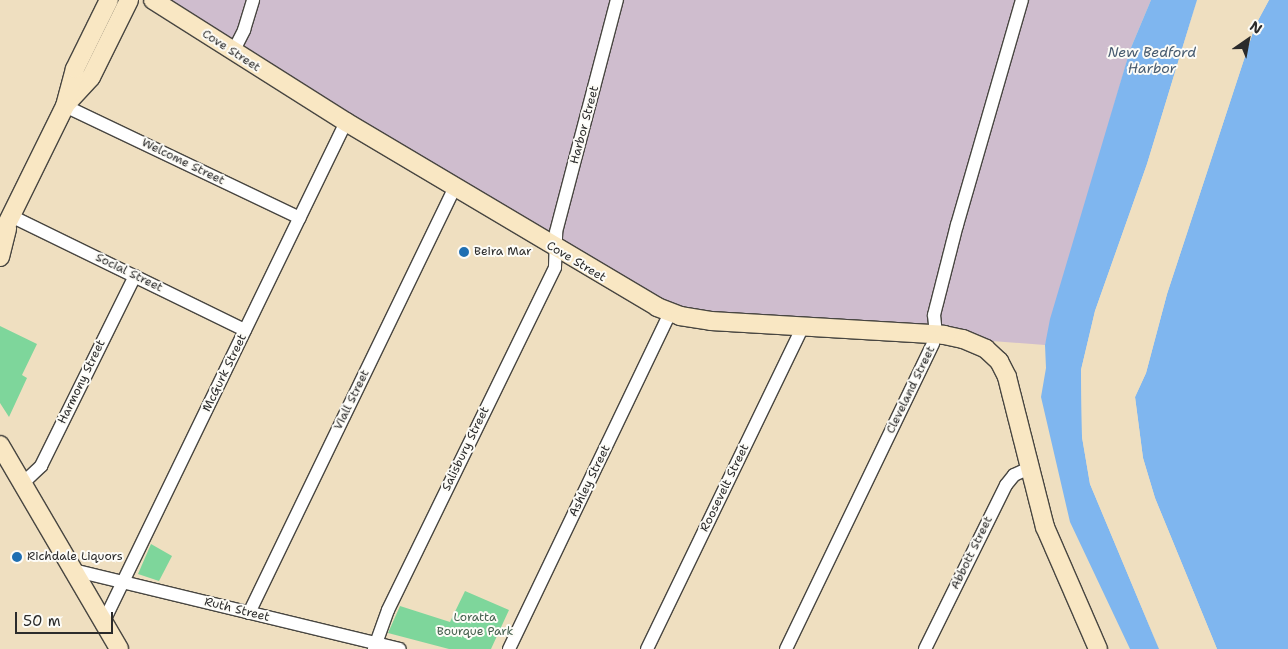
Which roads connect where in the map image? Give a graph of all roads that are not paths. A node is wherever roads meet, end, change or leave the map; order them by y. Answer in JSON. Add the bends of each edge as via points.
{"nodes":[{"id":1,"x":109,"y":0,"type":"edge"},
{"id":2,"x":129,"y":0,"type":"edge"},
{"id":3,"x":153,"y":0,"type":"edge"},
{"id":4,"x":253,"y":0,"type":"edge"},
{"id":5,"x":617,"y":0,"type":"edge"},
{"id":6,"x":1022,"y":0,"type":"edge"},
{"id":7,"x":232,"y":52,"type":"junction"},
{"id":8,"x":65,"y":106,"type":"junction"},
{"id":9,"x":346,"y":122,"type":"junction"},
{"id":10,"x":454,"y":188,"type":"junction"},
{"id":11,"x":300,"y":218,"type":"junction"},
{"id":12,"x":7,"y":228,"type":"edge"},
{"id":13,"x":556,"y":250,"type":"junction"},
{"id":14,"x":0,"y":257,"type":"edge"},
{"id":15,"x":135,"y":276,"type":"junction"},
{"id":16,"x":670,"y":313,"type":"junction"},
{"id":17,"x":803,"y":327,"type":"junction"},
{"id":18,"x":245,"y":330,"type":"junction"},
{"id":19,"x":936,"y":334,"type":"junction"},
{"id":20,"x":0,"y":445,"type":"edge"},
{"id":21,"x":1030,"y":468,"type":"junction"},
{"id":22,"x":23,"y":483,"type":"junction"},
{"id":23,"x":73,"y":570,"type":"junction"},
{"id":24,"x":123,"y":582,"type":"junction"},
{"id":25,"x":249,"y":613,"type":"junction"},
{"id":26,"x":104,"y":623,"type":"junction"},
{"id":27,"x":375,"y":646,"type":"edge"},
{"id":28,"x":119,"y":649,"type":"edge"},
{"id":29,"x":400,"y":649,"type":"edge"},
{"id":30,"x":509,"y":649,"type":"edge"},
{"id":31,"x":647,"y":649,"type":"edge"},
{"id":32,"x":786,"y":649,"type":"edge"},
{"id":33,"x":925,"y":649,"type":"edge"},
{"id":34,"x":1098,"y":649,"type":"edge"}],
"edges":[{"from":1,"to":8,"type":"main road","via":[[75,70]]},
{"from":2,"to":8,"type":"main road","via":[[91,77]]},
{"from":3,"to":7,"type":"main road","name":"Cove Street"},
{"from":4,"to":7,"type":"street","via":[[244,30]]},
{"from":5,"to":13,"type":"street","name":"Harbor Street","via":[[556,232]]},
{"from":6,"to":19,"type":"street","name":"Cleveland Street","via":[[934,315]]},
{"from":7,"to":9,"type":"main road","name":"Cove Street"},
{"from":8,"to":11,"type":"street","name":"Welcome Street"},
{"from":8,"to":12,"type":"main road"},
{"from":9,"to":10,"type":"main road","name":"Cove Street"},
{"from":9,"to":11,"type":"street","name":"McGurk Street"},
{"from":10,"to":13,"type":"main road","name":"Cove Street"},
{"from":10,"to":25,"type":"street","name":"Viall Street"},
{"from":11,"to":18,"type":"street","name":"McGurk Street"},
{"from":12,"to":14,"type":"main road"},
{"from":12,"to":15,"type":"street","name":"Social Street"},
{"from":13,"to":16,"type":"main road","name":"Cove Street","via":[[630,294]]},
{"from":13,"to":27,"type":"street","name":"Salisbury Street","via":[[555,267],[388,610]]},
{"from":15,"to":18,"type":"street","name":"Social Street"},
{"from":15,"to":22,"type":"street","name":"Harmony Street","via":[[41,466]]},
{"from":16,"to":17,"type":"main road","name":"Cove Street","via":[[711,321]]},
{"from":16,"to":30,"type":"street","name":"Ashley Street"},
{"from":17,"to":19,"type":"main road","name":"Cove Street"},
{"from":17,"to":31,"type":"street","name":"Roosevelt Street"},
{"from":18,"to":24,"type":"street","name":"McGurk Street"},
{"from":19,"to":21,"type":"main road","name":"Cove Street","via":[[958,337],[981,346],[999,361],[1009,382]]},
{"from":19,"to":32,"type":"street","name":"Cleveland Street"},
{"from":20,"to":22,"type":"main road"},
{"from":21,"to":33,"type":"street","name":"Abbott Street","via":[[1014,475],[1006,485]]},
{"from":21,"to":34,"type":"main road","name":"Cove Street","via":[[1048,537]]},
{"from":22,"to":23,"type":"main road"},
{"from":23,"to":24,"type":"street","name":"Ruth Street"},
{"from":23,"to":26,"type":"main road"},
{"from":24,"to":25,"type":"street","name":"Ruth Street"},
{"from":24,"to":26,"type":"street","name":"McGurk Street"},
{"from":25,"to":27,"type":"street","name":"Ruth Street"},
{"from":26,"to":28,"type":"main road"},
{"from":27,"to":29,"type":"street","name":"Ruth Street"}]}
